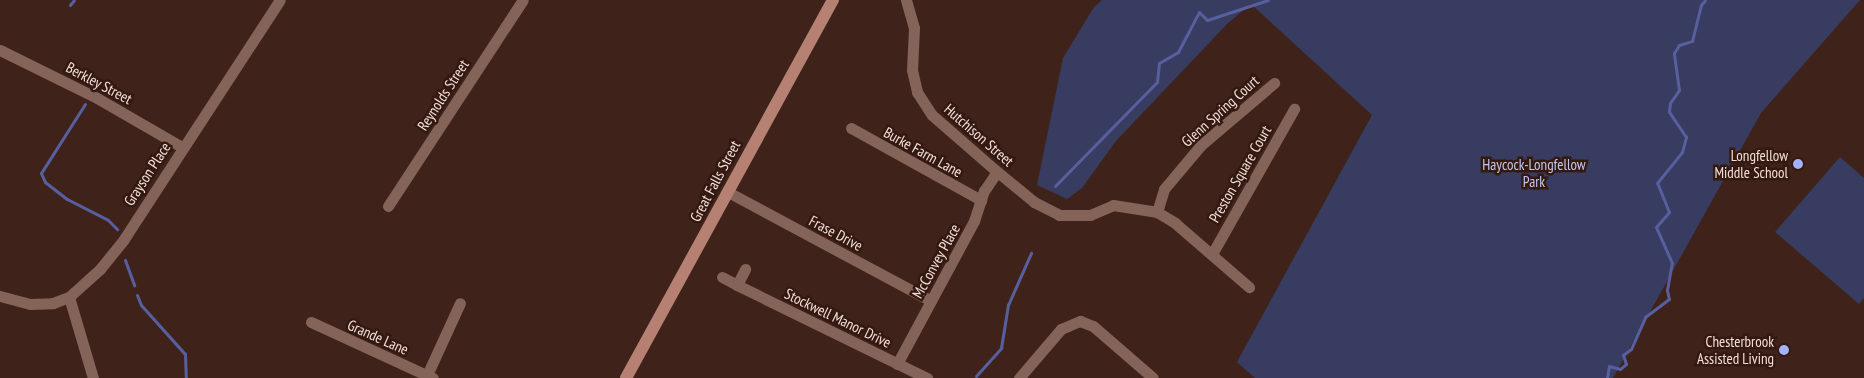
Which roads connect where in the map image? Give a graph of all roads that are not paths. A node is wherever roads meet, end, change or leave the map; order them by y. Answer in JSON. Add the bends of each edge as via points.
{"nodes":[{"id":1,"x":280,"y":0,"type":"edge"},
{"id":2,"x":523,"y":0,"type":"edge"},
{"id":3,"x":833,"y":0,"type":"edge"},
{"id":4,"x":906,"y":0,"type":"edge"},
{"id":5,"x":0,"y":50,"type":"edge"},
{"id":6,"x":1274,"y":83,"type":"dead end"},
{"id":7,"x":1294,"y":109,"type":"dead end"},
{"id":8,"x":851,"y":128,"type":"dead end"},
{"id":9,"x":182,"y":147,"type":"junction"},
{"id":10,"x":997,"y":172,"type":"junction"},
{"id":11,"x":728,"y":192,"type":"junction"},
{"id":12,"x":981,"y":200,"type":"junction"},
{"id":13,"x":388,"y":206,"type":"dead end"},
{"id":14,"x":1156,"y":212,"type":"junction"},
{"id":15,"x":1212,"y":254,"type":"junction"},
{"id":16,"x":745,"y":269,"type":"dead end"},
{"id":17,"x":722,"y":277,"type":"dead end"},
{"id":18,"x":737,"y":285,"type":"junction"},
{"id":19,"x":1249,"y":286,"type":"dead end"},
{"id":20,"x":0,"y":296,"type":"edge"},
{"id":21,"x":69,"y":297,"type":"junction"},
{"id":22,"x":931,"y":301,"type":"junction"},
{"id":23,"x":460,"y":303,"type":"dead end"},
{"id":24,"x":311,"y":322,"type":"dead end"},
{"id":25,"x":897,"y":364,"type":"junction"},
{"id":26,"x":430,"y":377,"type":"edge"},
{"id":27,"x":93,"y":378,"type":"edge"},
{"id":28,"x":626,"y":378,"type":"edge"},
{"id":29,"x":928,"y":378,"type":"edge"},
{"id":30,"x":1019,"y":378,"type":"edge"},
{"id":31,"x":1153,"y":378,"type":"edge"}],
"edges":[{"from":1,"to":9,"type":"street","name":"Grayson Place"},
{"from":2,"to":13,"type":"street","name":"Reynolds Street"},
{"from":3,"to":11,"type":"main road","name":"Great Falls Street"},
{"from":4,"to":10,"type":"street","name":"Hutchison Street","via":[[914,28],[912,70],[917,92],[932,115]]},
{"from":5,"to":9,"type":"street","name":"Berkley Street","via":[[97,98]]},
{"from":6,"to":14,"type":"street","name":"Glenn Spring Court","via":[[1201,144],[1164,190]]},
{"from":7,"to":15,"type":"street","name":"Preston Square Court"},
{"from":8,"to":12,"type":"street","name":"Burke Farm Lane"},
{"from":9,"to":21,"type":"street","name":"Grayson Place","via":[[124,239],[100,269]]},
{"from":10,"to":12,"type":"street","name":"McConvey Place"},
{"from":10,"to":14,"type":"street","name":"Hutchison Street","via":[[1034,202],[1059,215],[1090,215],[1113,205]]},
{"from":11,"to":22,"type":"street","name":"Frase Drive"},
{"from":11,"to":28,"type":"main road","name":"Great Falls Street"},
{"from":12,"to":22,"type":"street","name":"McConvey Place","via":[[974,221]]},
{"from":14,"to":15,"type":"street","via":[[1176,223]]},
{"from":15,"to":19,"type":"street"},
{"from":16,"to":18,"type":"street"},
{"from":17,"to":18,"type":"street","name":"Stockwell Manor Drive"},
{"from":18,"to":25,"type":"street","name":"Stockwell Manor Drive"},
{"from":20,"to":21,"type":"street","name":"Grayson Place","via":[[39,304]]},
{"from":21,"to":27,"type":"street"},
{"from":22,"to":25,"type":"street","name":"McConvey Place"},
{"from":23,"to":26,"type":"street"},
{"from":24,"to":26,"type":"street","name":"Grande Lane"},
{"from":25,"to":29,"type":"street","name":"Stockwell Manor Drive"},
{"from":30,"to":31,"type":"street","via":[[1061,329],[1080,321],[1093,326]]}]}
